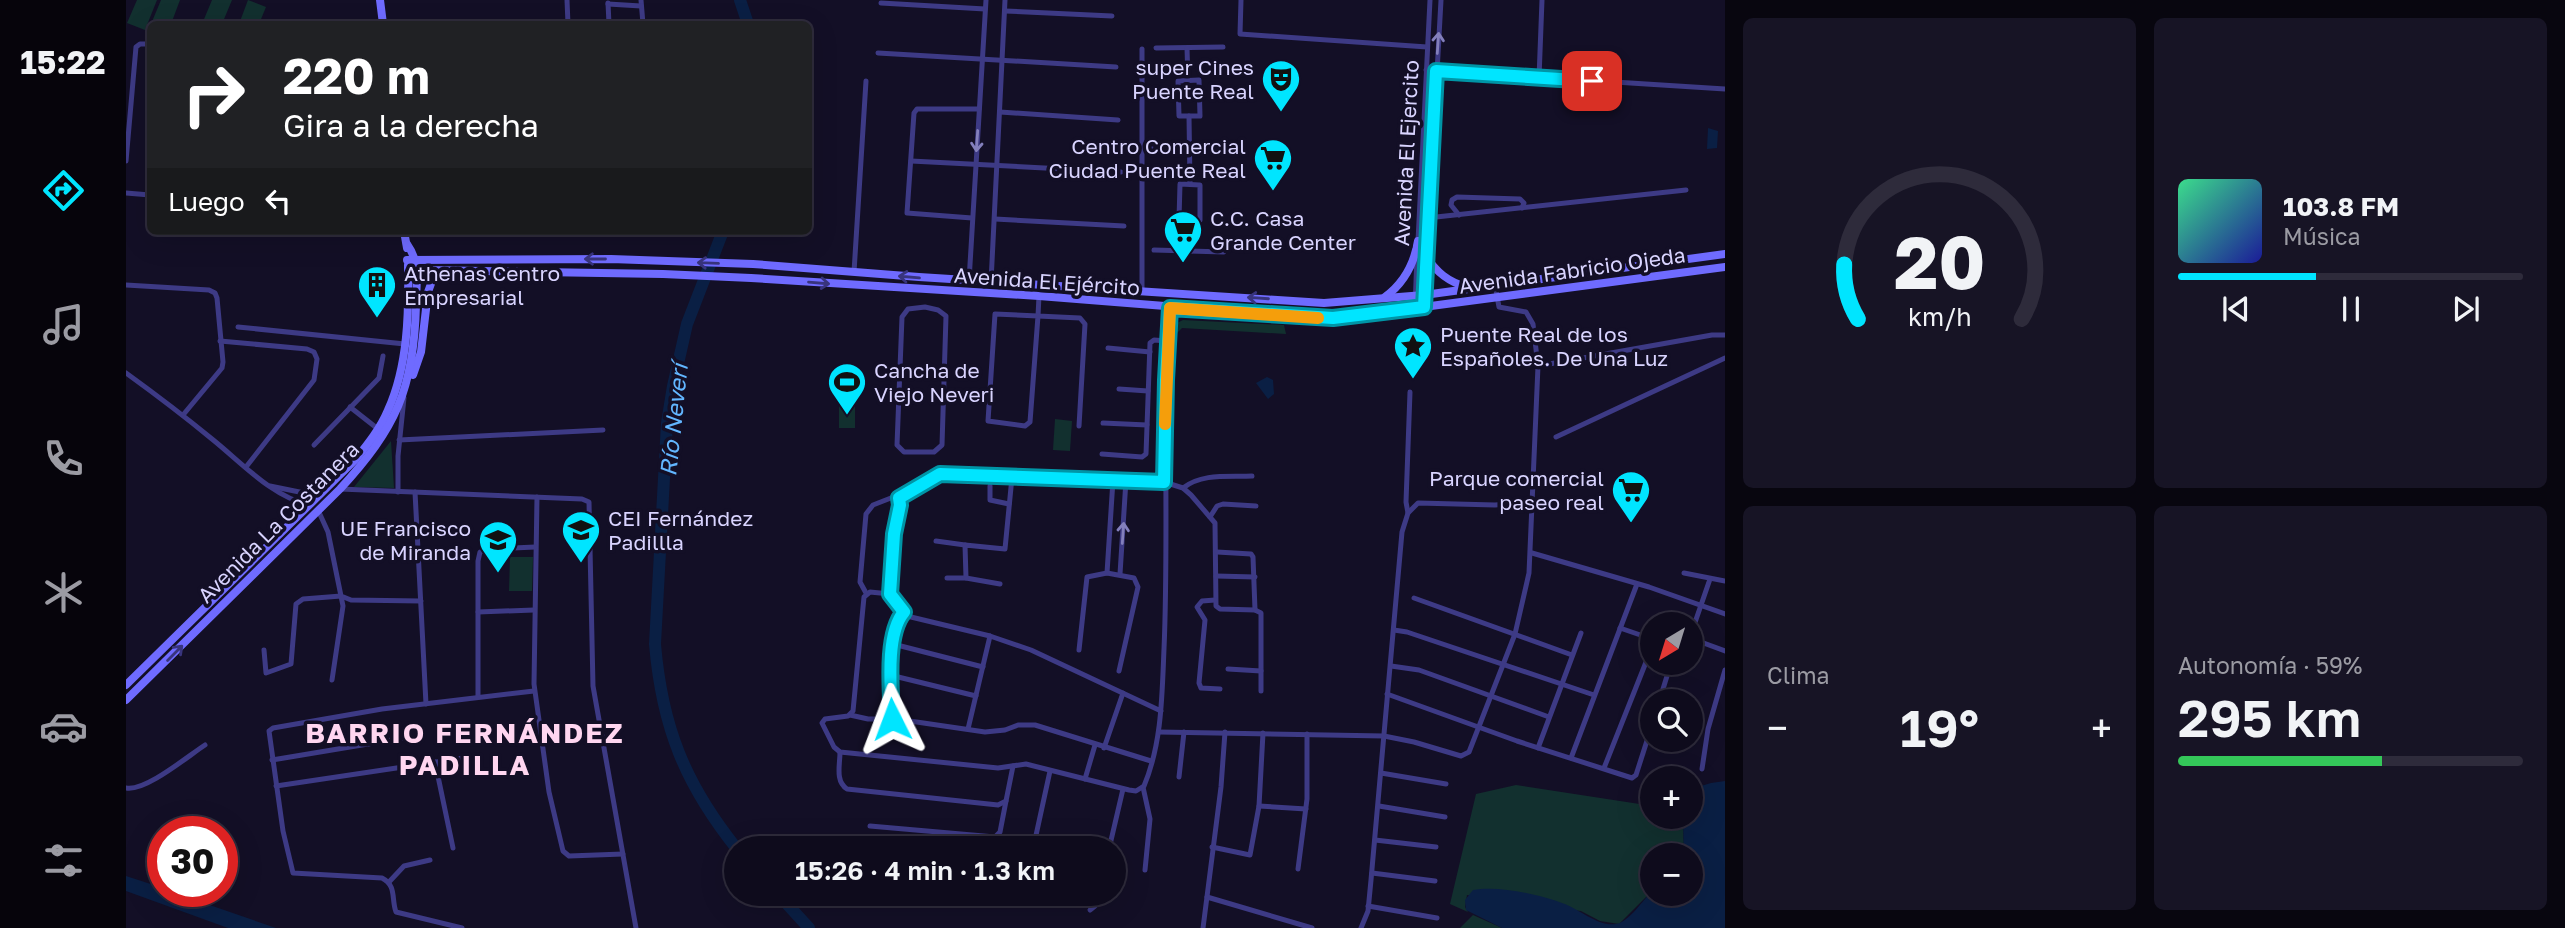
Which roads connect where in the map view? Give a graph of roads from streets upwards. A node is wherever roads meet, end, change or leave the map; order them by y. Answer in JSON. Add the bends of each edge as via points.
{"nodes":[{"id":1,"x":380,"y":0,"type":"edge"},
{"id":2,"x":568,"y":0,"type":"edge"},
{"id":3,"x":986,"y":0,"type":"edge"},
{"id":4,"x":1005,"y":0,"type":"edge"},
{"id":5,"x":1241,"y":0,"type":"edge"},
{"id":6,"x":1430,"y":0,"type":"edge"},
{"id":7,"x":1441,"y":0,"type":"edge"},
{"id":8,"x":1542,"y":0,"type":"edge"},
{"id":9,"x":608,"y":2,"type":"edge"},
{"id":10,"x":641,"y":3,"type":"edge"},
{"id":11,"x":881,"y":3,"type":"dead end"},
{"id":12,"x":985,"y":9,"type":"junction"},
{"id":13,"x":1005,"y":11,"type":"junction"},
{"id":14,"x":1112,"y":16,"type":"dead end"},
{"id":15,"x":383,"y":21,"type":"edge"},
{"id":16,"x":568,"y":21,"type":"edge"},
{"id":17,"x":608,"y":21,"type":"edge"},
{"id":18,"x":643,"y":21,"type":"edge"},
{"id":19,"x":147,"y":44,"type":"edge"},
{"id":20,"x":1223,"y":47,"type":"dead end"},
{"id":21,"x":1427,"y":47,"type":"junction"},
{"id":22,"x":1156,"y":48,"type":"dead end"},
{"id":23,"x":1187,"y":48,"type":"junction"},
{"id":24,"x":1142,"y":49,"type":"dead end"},
{"id":25,"x":878,"y":53,"type":"dead end"},
{"id":26,"x":982,"y":60,"type":"junction"},
{"id":27,"x":1002,"y":61,"type":"junction"},
{"id":28,"x":1116,"y":67,"type":"dead end"},
{"id":29,"x":1426,"y":70,"type":"junction"},
{"id":30,"x":1436,"y":71,"type":"junction"},
{"id":31,"x":1539,"y":78,"type":"junction"},
{"id":32,"x":866,"y":81,"type":"dead end"},
{"id":33,"x":1188,"y":81,"type":"junction"},
{"id":34,"x":1725,"y":89,"type":"edge"},
{"id":35,"x":979,"y":108,"type":"junction"},
{"id":36,"x":1000,"y":112,"type":"junction"},
{"id":37,"x":1189,"y":116,"type":"junction"},
{"id":38,"x":1118,"y":120,"type":"dead end"},
{"id":39,"x":1141,"y":149,"type":"junction"},
{"id":40,"x":1189,"y":149,"type":"junction"},
{"id":41,"x":126,"y":161,"type":"edge"},
{"id":42,"x":911,"y":161,"type":"junction"},
{"id":43,"x":975,"y":166,"type":"junction"},
{"id":44,"x":997,"y":166,"type":"junction"},
{"id":45,"x":1121,"y":172,"type":"dead end"},
{"id":46,"x":1190,"y":184,"type":"junction"},
{"id":47,"x":1686,"y":190,"type":"dead end"},
{"id":48,"x":126,"y":193,"type":"edge"},
{"id":49,"x":147,"y":195,"type":"edge"},
{"id":50,"x":1521,"y":208,"type":"junction"},
{"id":51,"x":1459,"y":215,"type":"junction"},
{"id":52,"x":972,"y":218,"type":"junction"},
{"id":53,"x":1427,"y":218,"type":"junction"},
{"id":54,"x":995,"y":219,"type":"junction"},
{"id":55,"x":1190,"y":220,"type":"junction"},
{"id":56,"x":1124,"y":226,"type":"dead end"},
{"id":57,"x":405,"y":235,"type":"edge"},
{"id":58,"x":1418,"y":241,"type":"junction"},
{"id":59,"x":1154,"y":250,"type":"dead end"},
{"id":60,"x":1191,"y":251,"type":"junction"},
{"id":61,"x":1224,"y":252,"type":"dead end"},
{"id":62,"x":1725,"y":254,"type":"edge"},
{"id":63,"x":1426,"y":256,"type":"junction"},
{"id":64,"x":573,"y":260,"type":"junction"},
{"id":65,"x":412,"y":264,"type":"junction"},
{"id":66,"x":1725,"y":267,"type":"edge"},
{"id":67,"x":448,"y":270,"type":"junction"},
{"id":68,"x":573,"y":272,"type":"junction"},
{"id":69,"x":854,"y":272,"type":"junction"},
{"id":70,"x":969,"y":281,"type":"junction"},
{"id":71,"x":991,"y":282,"type":"junction"},
{"id":72,"x":126,"y":285,"type":"edge"},
{"id":73,"x":1495,"y":285,"type":"junction"},
{"id":74,"x":1469,"y":288,"type":"junction"},
{"id":75,"x":924,"y":289,"type":"junction"},
{"id":76,"x":1142,"y":290,"type":"junction"},
{"id":77,"x":1420,"y":295,"type":"junction"},
{"id":78,"x":1039,"y":296,"type":"junction"},
{"id":79,"x":1398,"y":297,"type":"junction"},
{"id":80,"x":1497,"y":297,"type":"junction"},
{"id":81,"x":1383,"y":298,"type":"junction"},
{"id":82,"x":925,"y":307,"type":"junction"},
{"id":83,"x":1419,"y":307,"type":"junction"},
{"id":84,"x":1170,"y":308,"type":"junction"},
{"id":85,"x":1396,"y":310,"type":"junction"},
{"id":86,"x":1038,"y":316,"type":"junction"},
{"id":87,"x":238,"y":327,"type":"dead end"},
{"id":88,"x":1725,"y":335,"type":"edge"},
{"id":89,"x":220,"y":341,"type":"junction"},
{"id":90,"x":1167,"y":341,"type":"junction"},
{"id":91,"x":405,"y":344,"type":"junction"},
{"id":92,"x":1108,"y":348,"type":"dead end"},
{"id":93,"x":1150,"y":352,"type":"junction"},
{"id":94,"x":383,"y":356,"type":"dead end"},
{"id":95,"x":1725,"y":358,"type":"edge"},
{"id":96,"x":1538,"y":366,"type":"junction"},
{"id":97,"x":126,"y":373,"type":"edge"},
{"id":98,"x":1119,"y":389,"type":"dead end"},
{"id":99,"x":1148,"y":391,"type":"junction"},
{"id":100,"x":1410,"y":392,"type":"dead end"},
{"id":101,"x":405,"y":393,"type":"junction"},
{"id":102,"x":350,"y":407,"type":"junction"},
{"id":103,"x":183,"y":415,"type":"junction"},
{"id":104,"x":1103,"y":422,"type":"dead end"},
{"id":105,"x":1147,"y":425,"type":"junction"},
{"id":106,"x":1079,"y":426,"type":"dead end"},
{"id":107,"x":378,"y":429,"type":"junction"},
{"id":108,"x":604,"y":429,"type":"dead end"},
{"id":109,"x":1556,"y":437,"type":"dead end"},
{"id":110,"x":400,"y":440,"type":"junction"},
{"id":111,"x":314,"y":444,"type":"dead end"},
{"id":112,"x":1101,"y":454,"type":"dead end"},
{"id":113,"x":246,"y":467,"type":"junction"},
{"id":114,"x":1252,"y":476,"type":"dead end"},
{"id":115,"x":1012,"y":477,"type":"junction"},
{"id":116,"x":1113,"y":480,"type":"junction"},
{"id":117,"x":1126,"y":480,"type":"junction"},
{"id":118,"x":1164,"y":482,"type":"junction"},
{"id":119,"x":267,"y":485,"type":"junction"},
{"id":120,"x":990,"y":486,"type":"dead end"},
{"id":121,"x":1182,"y":488,"type":"junction"},
{"id":122,"x":340,"y":489,"type":"junction"},
{"id":123,"x":398,"y":492,"type":"junction"},
{"id":124,"x":415,"y":492,"type":"junction"},
{"id":125,"x":320,"y":496,"type":"junction"},
{"id":126,"x":537,"y":497,"type":"junction"},
{"id":127,"x":899,"y":498,"type":"junction"},
{"id":128,"x":1533,"y":502,"type":"junction"},
{"id":129,"x":1009,"y":504,"type":"junction"},
{"id":130,"x":310,"y":505,"type":"junction"},
{"id":131,"x":1256,"y":506,"type":"dead end"},
{"id":132,"x":319,"y":511,"type":"junction"},
{"id":133,"x":1408,"y":513,"type":"junction"},
{"id":134,"x":1210,"y":517,"type":"junction"},
{"id":135,"x":936,"y":541,"type":"dead end"},
{"id":136,"x":965,"y":545,"type":"junction"},
{"id":137,"x":535,"y":547,"type":"junction"},
{"id":138,"x":1217,"y":552,"type":"junction"},
{"id":139,"x":1532,"y":553,"type":"junction"},
{"id":140,"x":1107,"y":573,"type":"junction"},
{"id":141,"x":1684,"y":573,"type":"dead end"},
{"id":142,"x":1120,"y":574,"type":"junction"},
{"id":143,"x":1216,"y":576,"type":"junction"},
{"id":144,"x":1255,"y":577,"type":"junction"},
{"id":145,"x":947,"y":578,"type":"dead end"},
{"id":146,"x":966,"y":578,"type":"junction"},
{"id":147,"x":1710,"y":579,"type":"junction"},
{"id":148,"x":1725,"y":582,"type":"edge"},
{"id":149,"x":1000,"y":584,"type":"dead end"},
{"id":150,"x":1637,"y":584,"type":"junction"},
{"id":151,"x":866,"y":593,"type":"junction"},
{"id":152,"x":890,"y":594,"type":"junction"},
{"id":153,"x":341,"y":596,"type":"junction"},
{"id":154,"x":1414,"y":598,"type":"dead end"},
{"id":155,"x":1215,"y":600,"type":"junction"},
{"id":156,"x":421,"y":601,"type":"junction"},
{"id":157,"x":1701,"y":606,"type":"junction"},
{"id":158,"x":534,"y":610,"type":"junction"},
{"id":159,"x":1255,"y":610,"type":"junction"},
{"id":160,"x":478,"y":612,"type":"junction"},
{"id":161,"x":904,"y":612,"type":"junction"},
{"id":162,"x":1699,"y":612,"type":"edge"},
{"id":163,"x":1725,"y":614,"type":"edge"},
{"id":164,"x":1620,"y":628,"type":"junction"},
{"id":165,"x":1394,"y":630,"type":"junction"},
{"id":166,"x":1581,"y":633,"type":"dead end"},
{"id":167,"x":1515,"y":634,"type":"junction"},
{"id":168,"x":1640,"y":635,"type":"edge"},
{"id":169,"x":990,"y":636,"type":"junction"},
{"id":170,"x":1703,"y":643,"type":"edge"},
{"id":171,"x":893,"y":644,"type":"junction"},
{"id":172,"x":264,"y":650,"type":"dead end"},
{"id":173,"x":1079,"y":650,"type":"dead end"},
{"id":174,"x":1725,"y":651,"type":"edge"},
{"id":175,"x":1572,"y":656,"type":"junction"},
{"id":176,"x":1502,"y":664,"type":"junction"},
{"id":177,"x":1391,"y":666,"type":"junction"},
{"id":178,"x":983,"y":667,"type":"junction"},
{"id":179,"x":1228,"y":669,"type":"dead end"},
{"id":180,"x":1725,"y":670,"type":"edge"},
{"id":181,"x":1119,"y":671,"type":"dead end"},
{"id":182,"x":1261,"y":671,"type":"junction"},
{"id":183,"x":890,"y":675,"type":"junction"},
{"id":184,"x":1640,"y":676,"type":"edge"},
{"id":185,"x":332,"y":680,"type":"dead end"},
{"id":186,"x":126,"y":685,"type":"edge"},
{"id":187,"x":1562,"y":685,"type":"junction"},
{"id":188,"x":1220,"y":689,"type":"dead end"},
{"id":189,"x":534,"y":691,"type":"junction"},
{"id":190,"x":1261,"y":691,"type":"dead end"},
{"id":191,"x":1123,"y":693,"type":"junction"},
{"id":192,"x":1387,"y":694,"type":"junction"},
{"id":193,"x":1490,"y":695,"type":"junction"},
{"id":194,"x":1594,"y":695,"type":"junction"},
{"id":195,"x":976,"y":696,"type":"junction"},
{"id":196,"x":478,"y":697,"type":"junction"},
{"id":197,"x":126,"y":700,"type":"edge"},
{"id":198,"x":426,"y":704,"type":"junction"},
{"id":199,"x":1161,"y":711,"type":"junction"},
{"id":200,"x":850,"y":715,"type":"junction"},
{"id":201,"x":1549,"y":717,"type":"junction"},
{"id":202,"x":892,"y":719,"type":"junction"},
{"id":203,"x":1478,"y":726,"type":"junction"},
{"id":204,"x":968,"y":729,"type":"junction"},
{"id":205,"x":1159,"y":732,"type":"junction"},
{"id":206,"x":1184,"y":732,"type":"junction"},
{"id":207,"x":1225,"y":732,"type":"junction"},
{"id":208,"x":1263,"y":733,"type":"junction"},
{"id":209,"x":1307,"y":734,"type":"junction"},
{"id":210,"x":1384,"y":736,"type":"junction"},
{"id":211,"x":404,"y":738,"type":"dead end"},
{"id":212,"x":205,"y":745,"type":"dead end"},
{"id":213,"x":1095,"y":745,"type":"junction"},
{"id":214,"x":1104,"y":748,"type":"junction"},
{"id":215,"x":1538,"y":748,"type":"junction"},
{"id":216,"x":840,"y":752,"type":"junction"},
{"id":217,"x":1643,"y":752,"type":"edge"},
{"id":218,"x":470,"y":757,"type":"dead end"},
{"id":219,"x":1571,"y":758,"type":"junction"},
{"id":220,"x":272,"y":760,"type":"junction"},
{"id":221,"x":1152,"y":761,"type":"junction"},
{"id":222,"x":435,"y":762,"type":"junction"},
{"id":223,"x":1013,"y":766,"type":"junction"},
{"id":224,"x":1702,"y":766,"type":"edge"},
{"id":225,"x":1604,"y":768,"type":"junction"},
{"id":226,"x":1050,"y":771,"type":"junction"},
{"id":227,"x":1381,"y":773,"type":"junction"},
{"id":228,"x":1179,"y":777,"type":"dead end"},
{"id":229,"x":1085,"y":779,"type":"junction"},
{"id":230,"x":1446,"y":784,"type":"dead end"},
{"id":231,"x":276,"y":786,"type":"junction"},
{"id":232,"x":1143,"y":787,"type":"junction"},
{"id":233,"x":126,"y":788,"type":"edge"},
{"id":234,"x":1123,"y":789,"type":"junction"},
{"id":235,"x":1006,"y":801,"type":"junction"},
{"id":236,"x":1259,"y":806,"type":"junction"},
{"id":237,"x":1378,"y":806,"type":"junction"},
{"id":238,"x":1306,"y":809,"type":"junction"},
{"id":239,"x":1445,"y":817,"type":"dead end"},
{"id":240,"x":870,"y":826,"type":"dead end"},
{"id":241,"x":1036,"y":836,"type":"edge"},
{"id":242,"x":1112,"y":836,"type":"edge"},
{"id":243,"x":1375,"y":841,"type":"junction"},
{"id":244,"x":1212,"y":847,"type":"junction"},
{"id":245,"x":1437,"y":847,"type":"dead end"},
{"id":246,"x":453,"y":848,"type":"dead end"},
{"id":247,"x":623,"y":854,"type":"junction"},
{"id":248,"x":430,"y":860,"type":"dead end"},
{"id":249,"x":1298,"y":869,"type":"dead end"},
{"id":250,"x":1146,"y":870,"type":"dead end"},
{"id":251,"x":1372,"y":873,"type":"junction"},
{"id":252,"x":1435,"y":881,"type":"dead end"},
{"id":253,"x":389,"y":882,"type":"junction"},
{"id":254,"x":1207,"y":897,"type":"junction"},
{"id":255,"x":1095,"y":906,"type":"edge"},
{"id":256,"x":1368,"y":906,"type":"junction"},
{"id":257,"x":1090,"y":910,"type":"dead end"},
{"id":258,"x":1437,"y":918,"type":"dead end"},
{"id":259,"x":462,"y":928,"type":"edge"},
{"id":260,"x":636,"y":928,"type":"edge"},
{"id":261,"x":1203,"y":928,"type":"edge"},
{"id":262,"x":1312,"y":928,"type":"edge"},
{"id":263,"x":1362,"y":928,"type":"edge"}],
"edges":[{"from":1,"to":15,"type":"street"},
{"from":2,"to":16,"type":"street"},
{"from":3,"to":12,"type":"street"},
{"from":4,"to":13,"type":"street"},
{"from":5,"to":21,"type":"street","via":[[1240,34]]},
{"from":6,"to":21,"type":"street","name":"Avenida El Ejercito"},
{"from":30,"to":7,"type":"street","name":"Avenida El Ejercito","one_way":true},
{"from":8,"to":31,"type":"street"},
{"from":9,"to":10,"type":"street"},
{"from":9,"to":17,"type":"street"},
{"from":10,"to":18,"type":"street"},
{"from":11,"to":12,"type":"street"},
{"from":12,"to":26,"type":"street"},
{"from":13,"to":14,"type":"street"},
{"from":13,"to":27,"type":"street"},
{"from":19,"to":41,"type":"street","via":[[136,47]]},
{"from":20,"to":23,"type":"street"},
{"from":21,"to":29,"type":"street","name":"Avenida El Ejercito"},
{"from":22,"to":23,"type":"street"},
{"from":23,"to":33,"type":"street"},
{"from":24,"to":39,"type":"street"},
{"from":25,"to":26,"type":"street"},
{"from":26,"to":27,"type":"street"},
{"from":26,"to":35,"type":"street"},
{"from":27,"to":28,"type":"street"},
{"from":27,"to":36,"type":"street"},
{"from":29,"to":30,"type":"street"},
{"from":29,"to":58,"type":"street","name":"Avenida El Ejercito"},
{"from":30,"to":31,"type":"street"},
{"from":30,"to":53,"type":"street","name":"Avenida El Ejercito"},
{"from":31,"to":34,"type":"street"},
{"from":32,"to":69,"type":"street"},
{"from":33,"to":37,"type":"street","via":[[1178,81],[1179,116]]},
{"from":33,"to":37,"type":"street","via":[[1199,80],[1200,116]]},
{"from":35,"to":42,"type":"street","via":[[917,108]]},
{"from":35,"to":43,"type":"street","one_way":true},
{"from":36,"to":38,"type":"street"},
{"from":36,"to":44,"type":"street"},
{"from":37,"to":40,"type":"street"},
{"from":39,"to":40,"type":"street"},
{"from":39,"to":76,"type":"street"},
{"from":40,"to":46,"type":"street"},
{"from":42,"to":43,"type":"street"},
{"from":42,"to":52,"type":"street","via":[[907,213]]},
{"from":43,"to":44,"type":"street"},
{"from":43,"to":52,"type":"street"},
{"from":44,"to":45,"type":"street"},
{"from":44,"to":54,"type":"street"},
{"from":46,"to":55,"type":"street","via":[[1180,184],[1180,219]]},
{"from":46,"to":55,"type":"street","via":[[1200,185],[1200,220]]},
{"from":47,"to":50,"type":"street"},
{"from":48,"to":49,"type":"street"},
{"from":50,"to":51,"type":"street"},
{"from":50,"to":51,"type":"street","via":[[1524,203],[1520,199],[1457,197],[1451,205]]},
{"from":51,"to":53,"type":"street"},
{"from":52,"to":70,"type":"street"},
{"from":53,"to":63,"type":"street","name":"Avenida El Ejercito"},
{"from":54,"to":56,"type":"street"},
{"from":54,"to":71,"type":"street"},
{"from":55,"to":60,"type":"street"},
{"from":57,"to":65,"type":"street"},
{"from":58,"to":77,"type":"street","name":"Avenida El Ejercito"},
{"from":58,"to":81,"type":"street","via":[[1407,274]]},
{"from":59,"to":60,"type":"street"},
{"from":60,"to":61,"type":"street"},
{"from":62,"to":73,"type":"street","name":"Avenida Fabricio Ojeda"},
{"from":63,"to":74,"type":"street","via":[[1449,281]]},
{"from":63,"to":77,"type":"street","name":"Avenida El Ejercito"},
{"from":64,"to":65,"type":"street"},
{"from":64,"to":68,"type":"street"},
{"from":69,"to":64,"type":"street","name":"Avenida El Ejército","one_way":true,"via":[[753,264]]},
{"from":65,"to":67,"type":"street"},
{"from":65,"to":91,"type":"street","name":"Avenida La Costanera"},
{"from":65,"to":101,"type":"street","name":"Avenida La Costanera","via":[[415,332]]},
{"from":66,"to":80,"type":"street","name":"Avenida Fabricio Ojeda"},
{"from":67,"to":68,"type":"street"},
{"from":67,"to":101,"type":"street","via":[[438,275],[428,292],[421,352]]},
{"from":68,"to":75,"type":"street","name":"Avenida El Ejército","one_way":true},
{"from":70,"to":69,"type":"street","name":"Avenida El Ejército","one_way":true},
{"from":70,"to":71,"type":"street","name":"Avenida El Ejército"},
{"from":71,"to":76,"type":"street","name":"Avenida El Ejército"},
{"from":72,"to":89,"type":"street","via":[[215,293]]},
{"from":73,"to":74,"type":"street","name":"Avenida Fabricio Ojeda"},
{"from":73,"to":80,"type":"street"},
{"from":74,"to":77,"type":"street","name":"Avenida Fabricio Ojeda"},
{"from":75,"to":78,"type":"street","name":"Avenida El Ejército"},
{"from":75,"to":82,"type":"street"},
{"from":81,"to":76,"type":"street","name":"Avenida El Ejército","one_way":true,"via":[[1324,303]]},
{"from":77,"to":79,"type":"street","name":"Avenida El Ejército"},
{"from":77,"to":83,"type":"street","name":"Avenida El Ejercito"},
{"from":78,"to":84,"type":"street","name":"Avenida El Ejército"},
{"from":78,"to":86,"type":"street"},
{"from":79,"to":81,"type":"street","name":"Avenida El Ejército"},
{"from":79,"to":85,"type":"street","via":[[1403,303]]},
{"from":80,"to":83,"type":"street","name":"Avenida Fabricio Ojeda"},
{"from":80,"to":96,"type":"street","via":[[1502,309],[1531,316]]},
{"from":82,"to":82,"type":"street","via":[[946,316],[942,446],[934,452],[904,452],[897,445],[902,317],[908,309]]},
{"from":83,"to":85,"type":"street","name":"Avenida El Ejército"},
{"from":84,"to":85,"type":"street","name":"Avenida El Ejército","via":[[1317,318]]},
{"from":84,"to":90,"type":"street"},
{"from":86,"to":86,"type":"street","via":[[1030,422],[1025,426],[990,423],[995,314]]},
{"from":86,"to":106,"type":"street","via":[[1083,320]]},
{"from":87,"to":91,"type":"street"},
{"from":88,"to":96,"type":"street"},
{"from":89,"to":103,"type":"street","via":[[222,368]]},
{"from":89,"to":113,"type":"street","via":[[307,349],[317,359],[314,380]]},
{"from":90,"to":93,"type":"street","via":[[1152,341]]},
{"from":90,"to":118,"type":"street"},
{"from":91,"to":107,"type":"street","name":"Avenida La Costanera","via":[[395,391]]},
{"from":92,"to":93,"type":"street"},
{"from":93,"to":99,"type":"street"},
{"from":94,"to":102,"type":"street","via":[[379,378]]},
{"from":95,"to":109,"type":"street"},
{"from":96,"to":128,"type":"street"},
{"from":97,"to":103,"type":"street"},
{"from":98,"to":99,"type":"street"},
{"from":99,"to":105,"type":"street"},
{"from":100,"to":133,"type":"street"},
{"from":101,"to":110,"type":"street"},
{"from":101,"to":122,"type":"street","name":"Avenida La Costanera","via":[[376,447]]},
{"from":102,"to":107,"type":"street"},
{"from":102,"to":111,"type":"street"},
{"from":103,"to":113,"type":"street"},
{"from":104,"to":105,"type":"street"},
{"from":105,"to":112,"type":"street","via":[[1144,456]]},
{"from":107,"to":125,"type":"street","name":"Avenida La Costanera"},
{"from":108,"to":110,"type":"street"},
{"from":110,"to":123,"type":"street"},
{"from":113,"to":119,"type":"street"},
{"from":114,"to":121,"type":"street","via":[[1202,478]]},
{"from":115,"to":116,"type":"street"},
{"from":115,"to":127,"type":"street","via":[[940,474]]},
{"from":115,"to":129,"type":"street"},
{"from":116,"to":117,"type":"street"},
{"from":116,"to":140,"type":"street"},
{"from":117,"to":118,"type":"street"},
{"from":142,"to":117,"type":"street","one_way":true},
{"from":118,"to":121,"type":"street"},
{"from":118,"to":199,"type":"street","via":[[1166,616]]},
{"from":119,"to":125,"type":"street"},
{"from":119,"to":130,"type":"street","via":[[295,502]]},
{"from":120,"to":129,"type":"street","via":[[990,500]]},
{"from":121,"to":134,"type":"street"},
{"from":122,"to":123,"type":"street"},
{"from":122,"to":132,"type":"street","name":"Avenida La Costanera"},
{"from":123,"to":124,"type":"street"},
{"from":124,"to":126,"type":"street"},
{"from":124,"to":156,"type":"street"},
{"from":125,"to":130,"type":"street","name":"Avenida La Costanera"},
{"from":126,"to":137,"type":"street"},
{"from":126,"to":247,"type":"street","via":[[589,502],[593,686]]},
{"from":127,"to":151,"type":"street","via":[[889,498],[867,511],[860,582]]},
{"from":127,"to":152,"type":"street"},
{"from":128,"to":133,"type":"street","via":[[1418,503]]},
{"from":128,"to":139,"type":"street"},
{"from":129,"to":136,"type":"street","via":[[1005,549]]},
{"from":130,"to":132,"type":"street"},
{"from":130,"to":186,"type":"street","name":"Avenida La Costanera"},
{"from":131,"to":134,"type":"street","via":[[1223,504]]},
{"from":132,"to":153,"type":"street"},
{"from":197,"to":132,"type":"street","name":"Avenida La Costanera","one_way":true},
{"from":133,"to":165,"type":"street","via":[[1402,532]]},
{"from":134,"to":138,"type":"street"},
{"from":135,"to":136,"type":"street"},
{"from":136,"to":146,"type":"street"},
{"from":137,"to":158,"type":"street"},
{"from":137,"to":160,"type":"street","via":[[480,552]]},
{"from":138,"to":143,"type":"street"},
{"from":138,"to":144,"type":"street","via":[[1251,554]]},
{"from":139,"to":150,"type":"street"},
{"from":139,"to":167,"type":"street"},
{"from":140,"to":142,"type":"street"},
{"from":140,"to":173,"type":"street","via":[[1087,577]]},
{"from":141,"to":147,"type":"street"},
{"from":142,"to":181,"type":"street","via":[[1134,578],[1138,587]]},
{"from":143,"to":144,"type":"street"},
{"from":143,"to":155,"type":"street"},
{"from":144,"to":159,"type":"street"},
{"from":145,"to":146,"type":"street"},
{"from":146,"to":149,"type":"street"},
{"from":147,"to":148,"type":"street"},
{"from":147,"to":157,"type":"street"},
{"from":150,"to":157,"type":"street"},
{"from":150,"to":164,"type":"street"},
{"from":151,"to":152,"type":"street"},
{"from":151,"to":200,"type":"street"},
{"from":152,"to":161,"type":"street"},
{"from":153,"to":156,"type":"street"},
{"from":153,"to":172,"type":"street","via":[[303,599],[296,604],[291,664],[266,673]]},
{"from":153,"to":185,"type":"street"},
{"from":154,"to":167,"type":"street"},
{"from":155,"to":159,"type":"street","via":[[1220,610]]},
{"from":155,"to":188,"type":"street","via":[[1202,601],[1197,607],[1205,620],[1199,683],[1201,688]]},
{"from":156,"to":198,"type":"street"},
{"from":157,"to":162,"type":"street"},
{"from":157,"to":163,"type":"street"},
{"from":158,"to":160,"type":"street"},
{"from":158,"to":189,"type":"street"},
{"from":159,"to":182,"type":"street","via":[[1262,617]]},
{"from":160,"to":196,"type":"street"},
{"from":161,"to":169,"type":"street"},
{"from":161,"to":171,"type":"street"},
{"from":164,"to":168,"type":"street"},
{"from":164,"to":194,"type":"street"},
{"from":165,"to":176,"type":"street"},
{"from":165,"to":177,"type":"street"},
{"from":166,"to":175,"type":"street"},
{"from":167,"to":175,"type":"street"},
{"from":167,"to":176,"type":"street"},
{"from":169,"to":178,"type":"street"},
{"from":169,"to":191,"type":"street"},
{"from":170,"to":174,"type":"street"},
{"from":171,"to":178,"type":"street"},
{"from":171,"to":183,"type":"street"},
{"from":175,"to":187,"type":"street"},
{"from":176,"to":187,"type":"street"},
{"from":176,"to":193,"type":"street"},
{"from":177,"to":192,"type":"street"},
{"from":177,"to":193,"type":"street","via":[[1419,670]]},
{"from":178,"to":195,"type":"street"},
{"from":179,"to":182,"type":"street"},
{"from":180,"to":224,"type":"street"},
{"from":182,"to":190,"type":"street"},
{"from":183,"to":195,"type":"street"},
{"from":183,"to":202,"type":"street"},
{"from":184,"to":225,"type":"street"},
{"from":187,"to":194,"type":"street"},
{"from":187,"to":201,"type":"street"},
{"from":189,"to":196,"type":"street"},
{"from":189,"to":247,"type":"street","via":[[563,851],[579,857]]},
{"from":191,"to":199,"type":"street"},
{"from":191,"to":214,"type":"street"},
{"from":192,"to":203,"type":"street"},
{"from":192,"to":210,"type":"street"},
{"from":193,"to":201,"type":"street"},
{"from":193,"to":203,"type":"street"},
{"from":194,"to":219,"type":"street"},
{"from":195,"to":204,"type":"street"},
{"from":196,"to":198,"type":"street"},
{"from":198,"to":220,"type":"street","via":[[273,728],[268,736]]},
{"from":199,"to":205,"type":"street"},
{"from":200,"to":202,"type":"street"},
{"from":200,"to":216,"type":"street","via":[[822,722]]},
{"from":201,"to":215,"type":"street"},
{"from":202,"to":204,"type":"street"},
{"from":203,"to":210,"type":"street","via":[[1463,756]]},
{"from":203,"to":215,"type":"street"},
{"from":204,"to":213,"type":"street","via":[[992,732],[1035,725]]},
{"from":205,"to":206,"type":"street"},
{"from":205,"to":221,"type":"street"},
{"from":206,"to":207,"type":"street"},
{"from":206,"to":228,"type":"street"},
{"from":207,"to":208,"type":"street"},
{"from":207,"to":244,"type":"street"},
{"from":208,"to":209,"type":"street"},
{"from":208,"to":236,"type":"street"},
{"from":209,"to":210,"type":"street"},
{"from":209,"to":238,"type":"street"},
{"from":210,"to":227,"type":"street"},
{"from":211,"to":220,"type":"street"},
{"from":212,"to":233,"type":"street","via":[[154,779]]},
{"from":213,"to":214,"type":"street"},
{"from":213,"to":229,"type":"street"},
{"from":214,"to":221,"type":"street"},
{"from":215,"to":219,"type":"street"},
{"from":216,"to":223,"type":"street"},
{"from":216,"to":235,"type":"street","via":[[839,780],[847,789],[998,805]]},
{"from":217,"to":225,"type":"street","via":[[1632,778]]},
{"from":218,"to":222,"type":"street"},
{"from":219,"to":225,"type":"street"},
{"from":220,"to":231,"type":"street"},
{"from":221,"to":232,"type":"street"},
{"from":222,"to":231,"type":"street"},
{"from":222,"to":246,"type":"street"},
{"from":223,"to":226,"type":"street","via":[[1026,764]]},
{"from":223,"to":235,"type":"street"},
{"from":226,"to":229,"type":"street"},
{"from":226,"to":241,"type":"street"},
{"from":227,"to":230,"type":"street"},
{"from":227,"to":237,"type":"street"},
{"from":229,"to":234,"type":"street"},
{"from":231,"to":253,"type":"street","via":[[293,873]]},
{"from":232,"to":234,"type":"street"},
{"from":232,"to":250,"type":"street","via":[[1150,819]]},
{"from":234,"to":242,"type":"street"},
{"from":235,"to":240,"type":"street","via":[[995,837]]},
{"from":236,"to":238,"type":"street"},
{"from":236,"to":244,"type":"street","via":[[1250,855]]},
{"from":237,"to":239,"type":"street"},
{"from":237,"to":243,"type":"street"},
{"from":238,"to":249,"type":"street"},
{"from":243,"to":245,"type":"street"},
{"from":243,"to":251,"type":"street"},
{"from":244,"to":254,"type":"street"},
{"from":247,"to":260,"type":"street"},
{"from":248,"to":253,"type":"street","via":[[404,866]]},
{"from":251,"to":252,"type":"street"},
{"from":251,"to":256,"type":"street"},
{"from":253,"to":259,"type":"street","via":[[396,912]]},
{"from":254,"to":261,"type":"street"},
{"from":254,"to":262,"type":"street"},
{"from":255,"to":257,"type":"street"},
{"from":256,"to":258,"type":"street"},
{"from":256,"to":263,"type":"street"}]}
